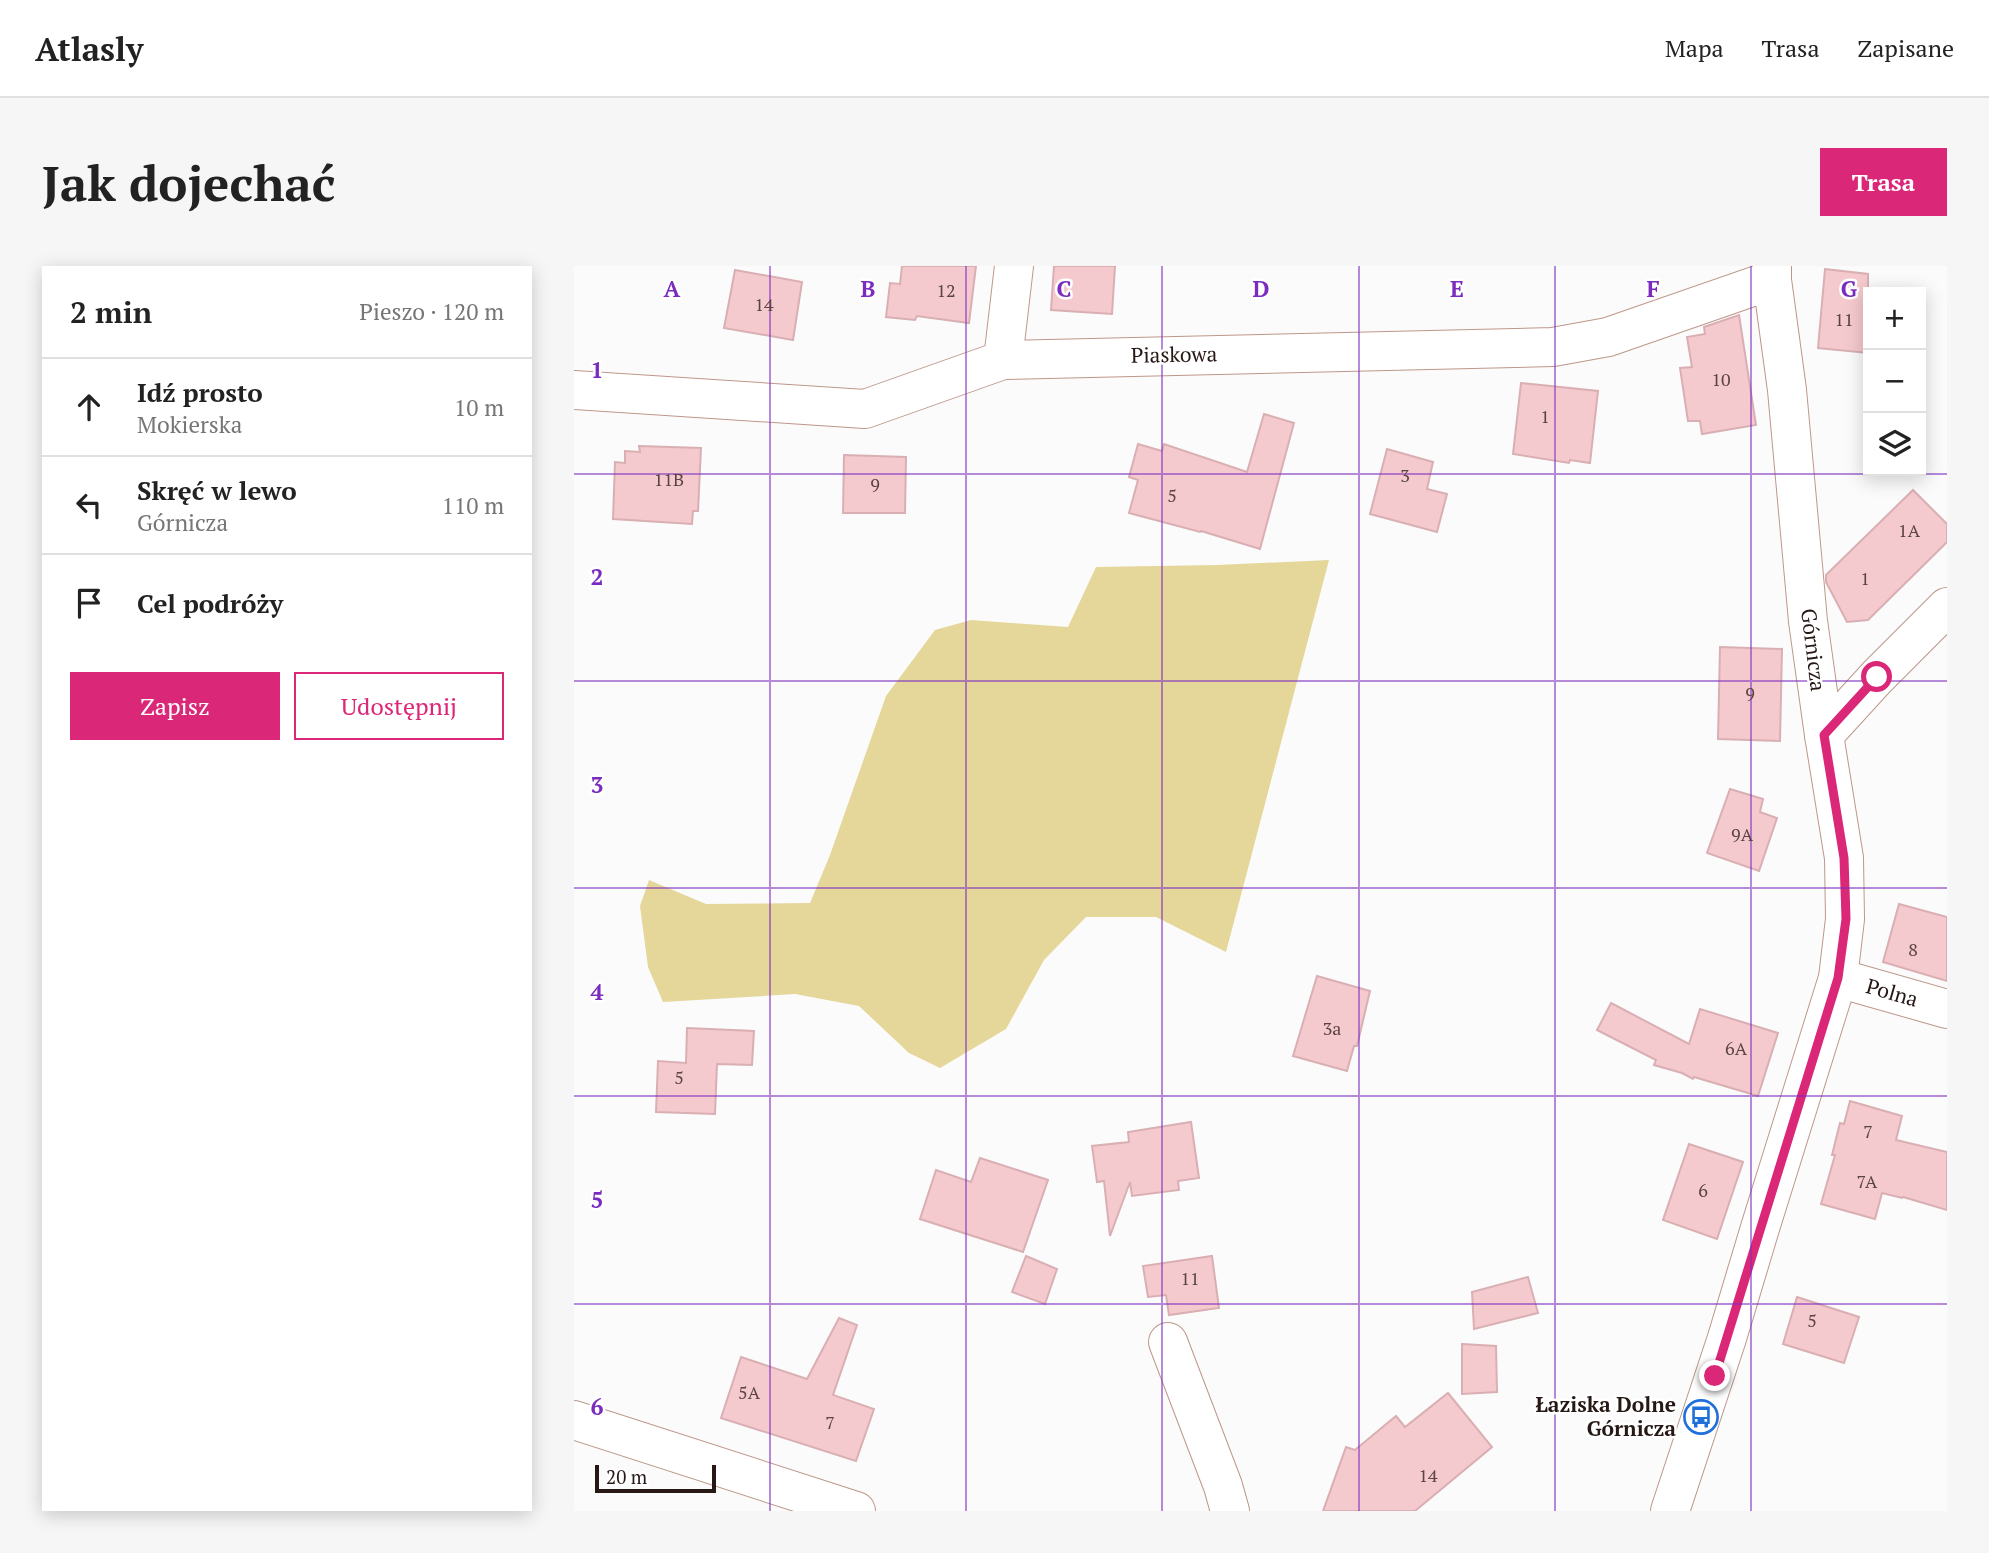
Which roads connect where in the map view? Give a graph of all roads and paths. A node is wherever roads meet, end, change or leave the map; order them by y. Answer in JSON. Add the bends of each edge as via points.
{"nodes":[{"id":1,"x":1014,"y":266,"type":"edge"},
{"id":2,"x":1772,"y":273,"type":"edge"},
{"id":3,"x":1003,"y":360,"type":"junction"},
{"id":4,"x":574,"y":390,"type":"edge"},
{"id":5,"x":1947,"y":607,"type":"edge"},
{"id":6,"x":1824,"y":735,"type":"junction"},
{"id":7,"x":1838,"y":978,"type":"junction"},
{"id":8,"x":1947,"y":1009,"type":"edge"},
{"id":9,"x":1168,"y":1342,"type":"dead end"},
{"id":10,"x":574,"y":1420,"type":"edge"},
{"id":11,"x":856,"y":1511,"type":"edge"},
{"id":12,"x":1230,"y":1511,"type":"edge"},
{"id":13,"x":1670,"y":1511,"type":"edge"}],
"edges":[{"from":1,"to":3,"type":"street"},
{"from":2,"to":3,"type":"street","name":"Piaskowa","via":[[1608,337],[1553,347]]},
{"from":2,"to":6,"type":"street","name":"Górnicza"},
{"from":3,"to":4,"type":"street","name":"Piaskowa","via":[[865,409]]},
{"from":5,"to":6,"type":"street"},
{"from":6,"to":7,"type":"street","name":"Górnicza","via":[[1844,858],[1846,919]]},
{"from":7,"to":8,"type":"street","name":"Polna"},
{"from":7,"to":13,"type":"street","name":"Górnicza"},
{"from":9,"to":12,"type":"street"},
{"from":10,"to":11,"type":"street"}]}
